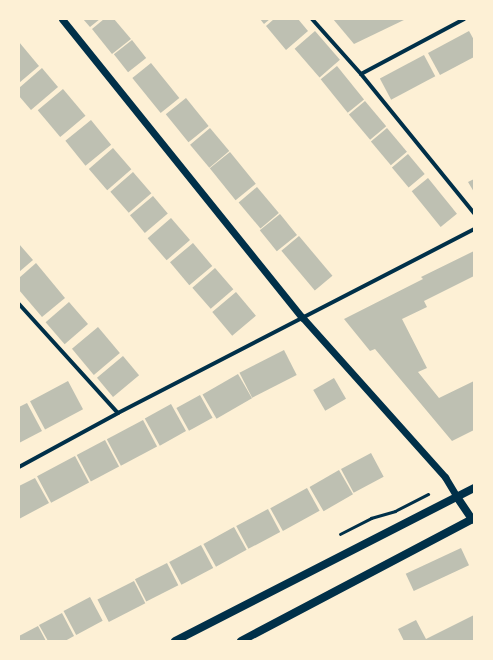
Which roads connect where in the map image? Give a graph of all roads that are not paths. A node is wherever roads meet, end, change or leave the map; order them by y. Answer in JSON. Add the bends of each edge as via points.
{"nodes":[{"id":1,"x":62,"y":19,"type":"edge"},
{"id":2,"x":312,"y":19,"type":"edge"},
{"id":3,"x":464,"y":19,"type":"edge"},
{"id":4,"x":361,"y":74,"type":"junction"},
{"id":5,"x":474,"y":213,"type":"edge"},
{"id":6,"x":474,"y":229,"type":"edge"},
{"id":7,"x":19,"y":304,"type":"edge"},
{"id":8,"x":302,"y":317,"type":"junction"},
{"id":9,"x":118,"y":413,"type":"junction"},
{"id":10,"x":19,"y":467,"type":"edge"},
{"id":11,"x":474,"y":488,"type":"edge"},
{"id":12,"x":457,"y":496,"type":"junction"},
{"id":13,"x":473,"y":520,"type":"edge"},
{"id":14,"x":175,"y":641,"type":"edge"},
{"id":15,"x":241,"y":641,"type":"edge"}],
"edges":[{"from":1,"to":8,"type":"street"},
{"from":2,"to":4,"type":"street"},
{"from":3,"to":4,"type":"street"},
{"from":4,"to":5,"type":"street"},
{"from":6,"to":8,"type":"street"},
{"from":7,"to":9,"type":"street"},
{"from":8,"to":9,"type":"street"},
{"from":8,"to":12,"type":"street","via":[[445,477]]},
{"from":9,"to":10,"type":"street"},
{"from":11,"to":12,"type":"main road"},
{"from":12,"to":13,"type":"main road"},
{"from":12,"to":14,"type":"main road"},
{"from":13,"to":15,"type":"main road"}]}
